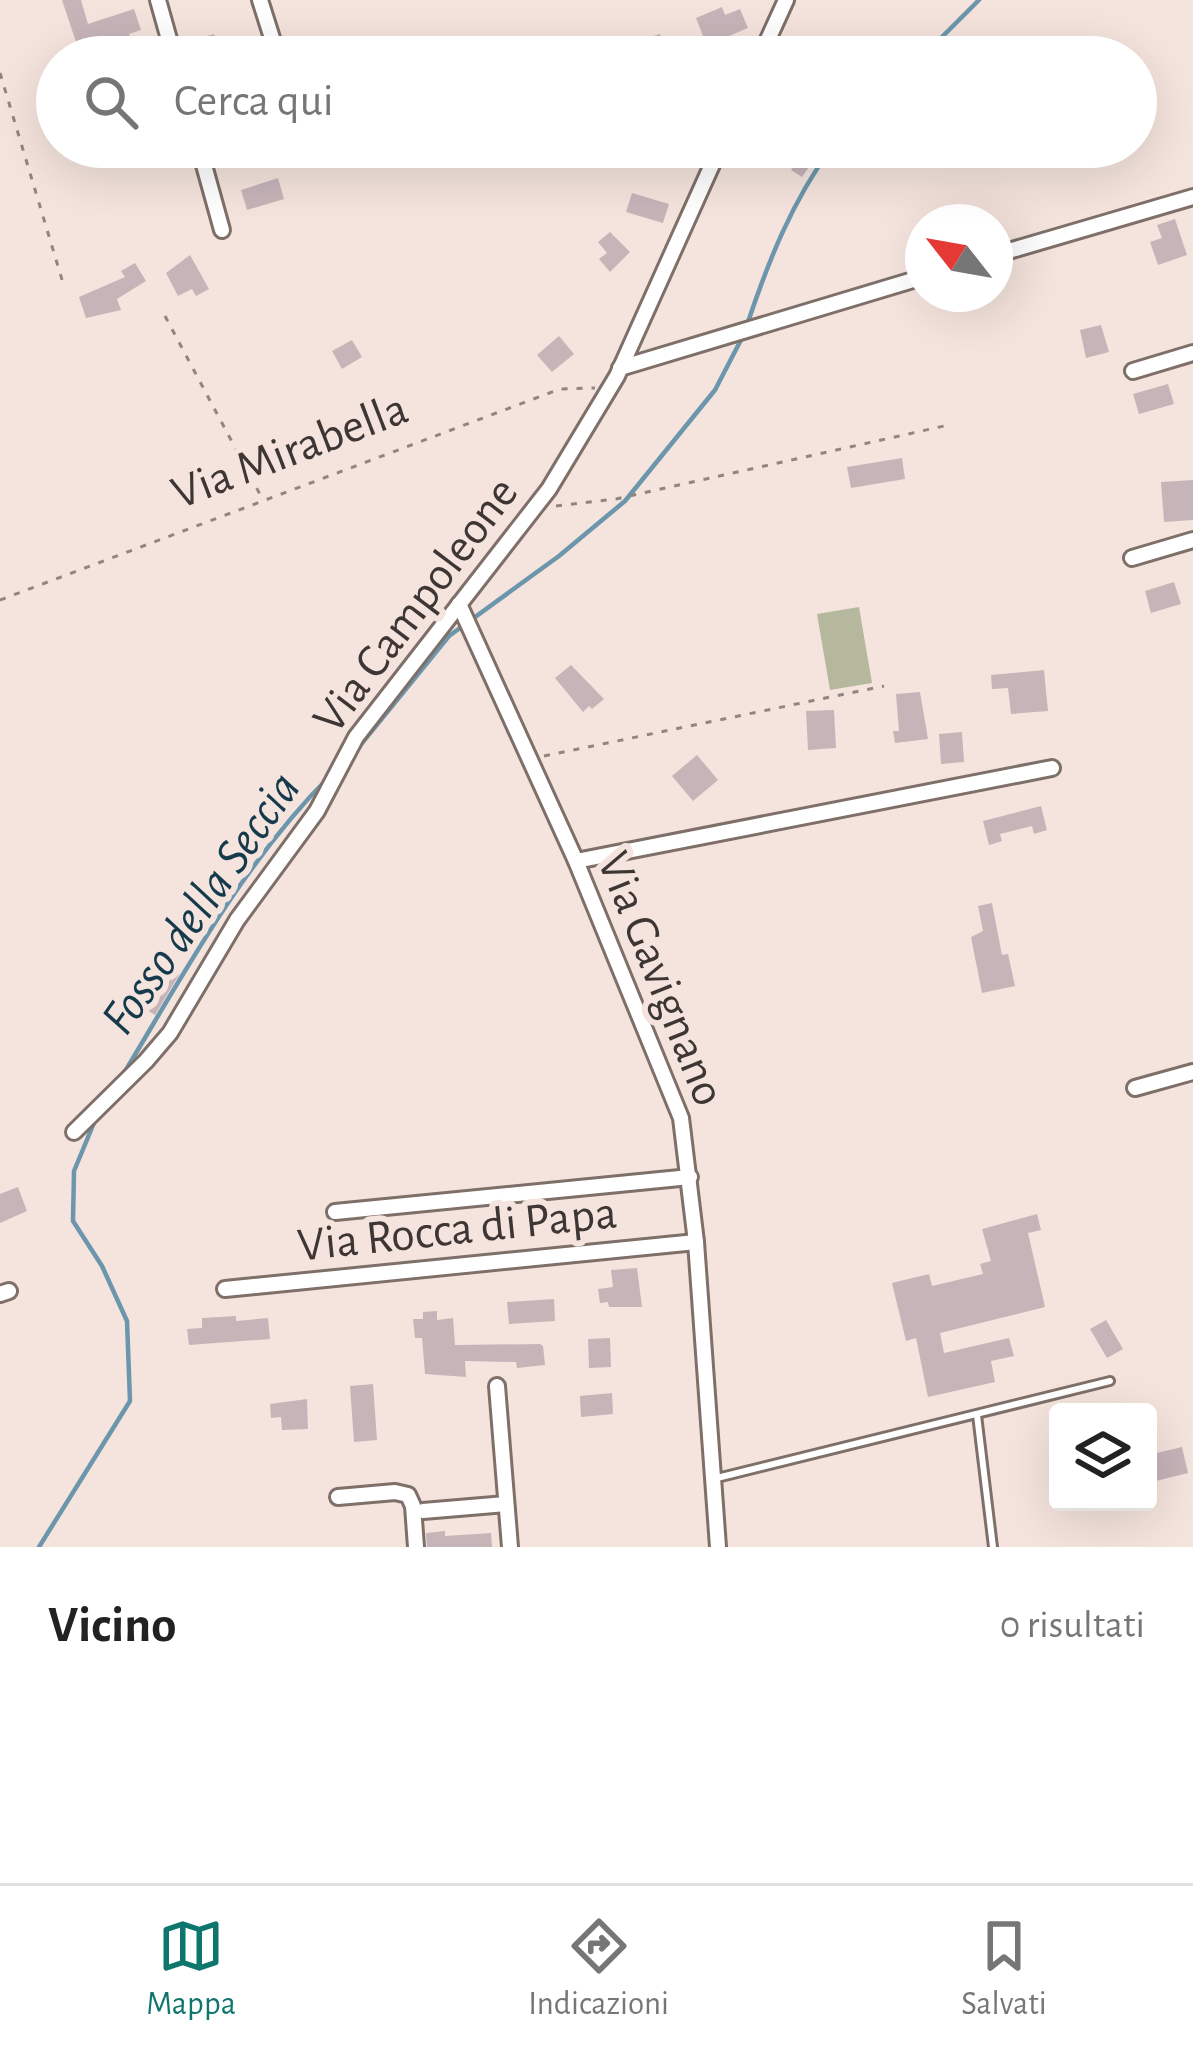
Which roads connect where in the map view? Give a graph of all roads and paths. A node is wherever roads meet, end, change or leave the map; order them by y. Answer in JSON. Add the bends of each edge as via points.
{"nodes":[{"id":1,"x":158,"y":0,"type":"edge"},
{"id":2,"x":260,"y":0,"type":"edge"},
{"id":3,"x":786,"y":0,"type":"edge"},
{"id":4,"x":168,"y":36,"type":"edge"},
{"id":5,"x":271,"y":36,"type":"edge"},
{"id":6,"x":769,"y":36,"type":"edge"},
{"id":7,"x":0,"y":74,"type":"edge"},
{"id":8,"x":205,"y":168,"type":"edge"},
{"id":9,"x":710,"y":168,"type":"edge"},
{"id":10,"x":1193,"y":197,"type":"edge"},
{"id":11,"x":222,"y":230,"type":"dead end"},
{"id":12,"x":1013,"y":250,"type":"edge"},
{"id":13,"x":905,"y":282,"type":"edge"},
{"id":14,"x":63,"y":283,"type":"dead end"},
{"id":15,"x":165,"y":316,"type":"dead end"},
{"id":16,"x":1193,"y":353,"type":"edge"},
{"id":17,"x":620,"y":368,"type":"junction"},
{"id":18,"x":1133,"y":371,"type":"dead end"},
{"id":19,"x":608,"y":393,"type":"junction"},
{"id":20,"x":944,"y":426,"type":"dead end"},
{"id":21,"x":264,"y":500,"type":"junction"},
{"id":22,"x":536,"y":509,"type":"junction"},
{"id":23,"x":1193,"y":540,"type":"edge"},
{"id":24,"x":1132,"y":558,"type":"dead end"},
{"id":25,"x":0,"y":600,"type":"edge"},
{"id":26,"x":459,"y":604,"type":"junction"},
{"id":27,"x":884,"y":686,"type":"dead end"},
{"id":28,"x":530,"y":758,"type":"junction"},
{"id":29,"x":1052,"y":768,"type":"dead end"},
{"id":30,"x":576,"y":861,"type":"junction"},
{"id":31,"x":1193,"y":1072,"type":"edge"},
{"id":32,"x":1135,"y":1088,"type":"dead end"},
{"id":33,"x":74,"y":1132,"type":"dead end"},
{"id":34,"x":690,"y":1177,"type":"junction"},
{"id":35,"x":335,"y":1212,"type":"dead end"},
{"id":36,"x":696,"y":1243,"type":"junction"},
{"id":37,"x":226,"y":1289,"type":"dead end"},
{"id":38,"x":1110,"y":1381,"type":"dead end"},
{"id":39,"x":497,"y":1386,"type":"dead end"},
{"id":40,"x":977,"y":1415,"type":"junction"},
{"id":41,"x":713,"y":1480,"type":"junction"},
{"id":42,"x":338,"y":1497,"type":"dead end"},
{"id":43,"x":506,"y":1504,"type":"junction"},
{"id":44,"x":424,"y":1511,"type":"dead end"},
{"id":45,"x":416,"y":1547,"type":"edge"},
{"id":46,"x":510,"y":1547,"type":"edge"},
{"id":47,"x":718,"y":1547,"type":"edge"},
{"id":48,"x":992,"y":1547,"type":"edge"}],
"edges":[{"from":1,"to":4,"type":"street"},
{"from":2,"to":5,"type":"street"},
{"from":3,"to":6,"type":"street"},
{"from":7,"to":14,"type":"path"},
{"from":8,"to":11,"type":"street"},
{"from":9,"to":17,"type":"street","name":"Via Campoleone"},
{"from":10,"to":12,"type":"street"},
{"from":13,"to":17,"type":"street"},
{"from":15,"to":21,"type":"path"},
{"from":16,"to":18,"type":"street"},
{"from":17,"to":19,"type":"street","name":"Via Campoleone"},
{"from":19,"to":21,"type":"path","name":"Via Mirabella","via":[[560,389]]},
{"from":19,"to":22,"type":"street","name":"Via Campoleone"},
{"from":20,"to":22,"type":"path","via":[[616,499]]},
{"from":21,"to":25,"type":"path","name":"Via Mirabella"},
{"from":22,"to":26,"type":"street","name":"Via Campoleone"},
{"from":23,"to":24,"type":"street"},
{"from":26,"to":28,"type":"street","name":"Via Gavignano"},
{"from":26,"to":33,"type":"street","name":"Via Campoleone","via":[[348,751],[170,1033]]},
{"from":27,"to":28,"type":"path"},
{"from":28,"to":30,"type":"street","name":"Via Gavignano"},
{"from":29,"to":30,"type":"street"},
{"from":30,"to":34,"type":"street","name":"Via Gavignano","via":[[676,1102]]},
{"from":31,"to":32,"type":"street"},
{"from":34,"to":35,"type":"street"},
{"from":34,"to":36,"type":"street","name":"Via Gavignano"},
{"from":36,"to":37,"type":"street","name":"Via Rocca di Papa"},
{"from":36,"to":41,"type":"street","name":"Via Gavignano"},
{"from":38,"to":40,"type":"lane"},
{"from":39,"to":43,"type":"street"},
{"from":40,"to":41,"type":"lane"},
{"from":40,"to":48,"type":"lane"},
{"from":41,"to":47,"type":"street","name":"Via Gavignano"},
{"from":42,"to":45,"type":"street","via":[[408,1495]]},
{"from":43,"to":44,"type":"street"},
{"from":43,"to":46,"type":"street"}]}
